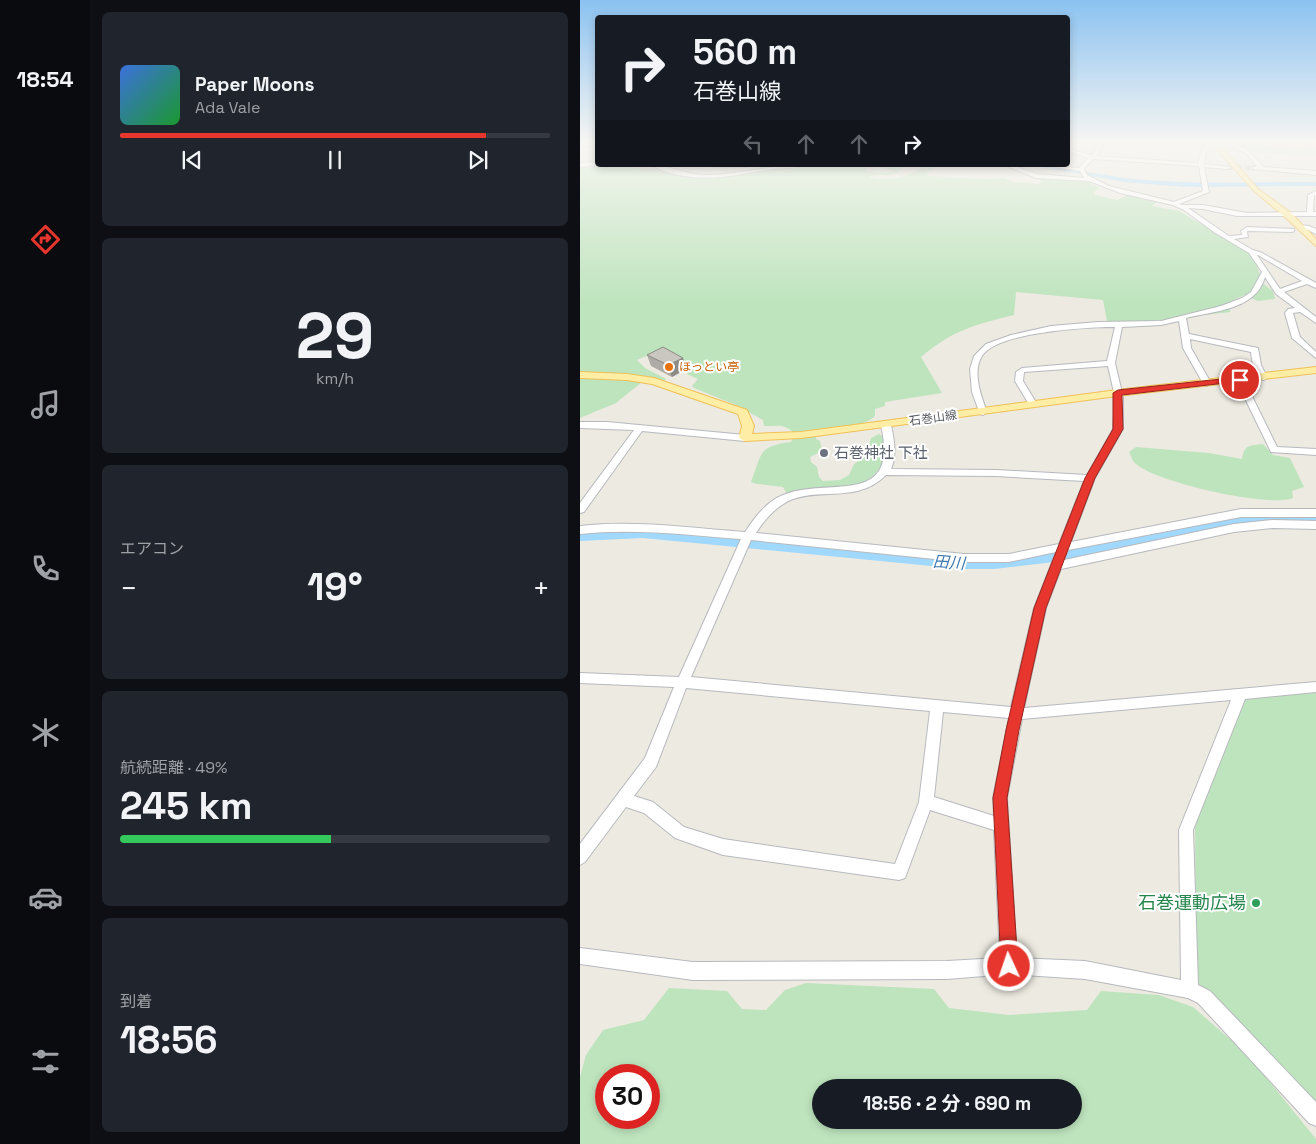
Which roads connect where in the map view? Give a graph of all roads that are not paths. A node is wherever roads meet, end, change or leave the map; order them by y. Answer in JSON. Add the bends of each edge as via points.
{"nodes":[{"id":1,"x":1143,"y":196,"type":"edge"},
{"id":2,"x":1196,"y":196,"type":"edge"},
{"id":3,"x":1262,"y":196,"type":"edge"},
{"id":4,"x":1264,"y":196,"type":"edge"},
{"id":5,"x":1311,"y":196,"type":"edge"},
{"id":6,"x":1175,"y":204,"type":"junction"},
{"id":7,"x":1182,"y":207,"type":"junction"},
{"id":8,"x":1288,"y":214,"type":"junction"},
{"id":9,"x":1313,"y":214,"type":"edge"},
{"id":10,"x":1279,"y":215,"type":"junction"},
{"id":11,"x":1296,"y":228,"type":"junction"},
{"id":12,"x":1316,"y":232,"type":"edge"},
{"id":13,"x":1228,"y":238,"type":"junction"},
{"id":14,"x":1313,"y":247,"type":"edge"},
{"id":15,"x":1251,"y":252,"type":"junction"},
{"id":16,"x":1265,"y":273,"type":"junction"},
{"id":17,"x":1307,"y":281,"type":"junction"},
{"id":18,"x":1316,"y":286,"type":"edge"},
{"id":19,"x":1279,"y":292,"type":"junction"},
{"id":20,"x":1300,"y":310,"type":"junction"},
{"id":21,"x":1182,"y":317,"type":"junction"},
{"id":22,"x":1316,"y":321,"type":"edge"},
{"id":23,"x":1119,"y":324,"type":"junction"},
{"id":24,"x":1185,"y":336,"type":"junction"},
{"id":25,"x":1316,"y":356,"type":"edge"},
{"id":26,"x":1111,"y":363,"type":"junction"},
{"id":27,"x":1316,"y":370,"type":"edge"},
{"id":28,"x":580,"y":375,"type":"edge"},
{"id":29,"x":1263,"y":377,"type":"junction"},
{"id":30,"x":1240,"y":380,"type":"junction"},
{"id":31,"x":1207,"y":383,"type":"junction"},
{"id":32,"x":1118,"y":393,"type":"junction"},
{"id":33,"x":1033,"y":404,"type":"junction"},
{"id":34,"x":983,"y":412,"type":"junction"},
{"id":35,"x":580,"y":425,"type":"edge"},
{"id":36,"x":886,"y":425,"type":"junction"},
{"id":37,"x":640,"y":428,"type":"junction"},
{"id":38,"x":745,"y":438,"type":"junction"},
{"id":39,"x":1316,"y":452,"type":"edge"},
{"id":40,"x":883,"y":472,"type":"junction"},
{"id":41,"x":1090,"y":478,"type":"junction"},
{"id":42,"x":580,"y":510,"type":"edge"},
{"id":43,"x":1316,"y":513,"type":"edge"},
{"id":44,"x":1316,"y":525,"type":"edge"},
{"id":45,"x":580,"y":530,"type":"edge"},
{"id":46,"x":745,"y":541,"type":"junction"},
{"id":47,"x":1062,"y":550,"type":"junction"},
{"id":48,"x":1055,"y":564,"type":"junction"},
{"id":49,"x":580,"y":678,"type":"edge"},
{"id":50,"x":682,"y":682,"type":"junction"},
{"id":51,"x":1316,"y":686,"type":"edge"},
{"id":52,"x":1239,"y":694,"type":"junction"},
{"id":53,"x":937,"y":707,"type":"junction"},
{"id":54,"x":1016,"y":714,"type":"junction"},
{"id":55,"x":623,"y":799,"type":"junction"},
{"id":56,"x":926,"y":802,"type":"junction"},
{"id":57,"x":1001,"y":825,"type":"junction"},
{"id":58,"x":580,"y":857,"type":"edge"},
{"id":59,"x":580,"y":956,"type":"edge"},
{"id":60,"x":1009,"y":966,"type":"junction"},
{"id":61,"x":1190,"y":990,"type":"junction"},
{"id":62,"x":1316,"y":1116,"type":"edge"}],
"edges":[{"from":1,"to":6,"type":"street"},
{"from":2,"to":6,"type":"street"},
{"from":3,"to":10,"type":"main road"},
{"from":4,"to":8,"type":"main road"},
{"from":5,"to":9,"type":"street"},
{"from":6,"to":7,"type":"street"},
{"from":7,"to":10,"type":"street","via":[[1235,214]]},
{"from":7,"to":13,"type":"street"},
{"from":8,"to":9,"type":"street"},
{"from":8,"to":10,"type":"street"},
{"from":8,"to":11,"type":"main road"},
{"from":10,"to":11,"type":"main road"},
{"from":11,"to":12,"type":"street","via":[[1307,227]]},
{"from":11,"to":13,"type":"street","via":[[1247,229],[1243,232],[1246,236]]},
{"from":11,"to":14,"type":"main road"},
{"from":13,"to":15,"type":"street"},
{"from":15,"to":16,"type":"street"},
{"from":15,"to":17,"type":"street"},
{"from":16,"to":19,"type":"street"},
{"from":16,"to":21,"type":"street","via":[[1260,286],[1242,300]]},
{"from":17,"to":18,"type":"street"},
{"from":17,"to":19,"type":"street"},
{"from":19,"to":20,"type":"street"},
{"from":20,"to":22,"type":"street"},
{"from":20,"to":25,"type":"street","via":[[1289,313],[1293,334]]},
{"from":21,"to":23,"type":"street","via":[[1160,323]]},
{"from":21,"to":24,"type":"street"},
{"from":23,"to":26,"type":"street"},
{"from":23,"to":34,"type":"street","via":[[1036,332],[986,347],[976,361],[976,394]]},
{"from":24,"to":29,"type":"street","via":[[1255,350]]},
{"from":24,"to":31,"type":"street","via":[[1187,348]]},
{"from":26,"to":32,"type":"street"},
{"from":26,"to":33,"type":"street","via":[[1022,370],[1019,381]]},
{"from":27,"to":29,"type":"main road","name":"石巻山線"},
{"from":28,"to":38,"type":"main road","via":[[654,381],[737,409],[743,412],[748,426]]},
{"from":29,"to":30,"type":"main road","name":"石巻山線"},
{"from":30,"to":31,"type":"main road","name":"石巻山線"},
{"from":30,"to":39,"type":"street","via":[[1274,450]]},
{"from":31,"to":32,"type":"main road","name":"石巻山線"},
{"from":32,"to":33,"type":"main road","name":"石巻山線"},
{"from":32,"to":41,"type":"street","via":[[1118,429]]},
{"from":33,"to":34,"type":"main road","name":"石巻山線"},
{"from":34,"to":36,"type":"main road","name":"石巻山線"},
{"from":35,"to":37,"type":"street"},
{"from":36,"to":38,"type":"main road","name":"石巻山線","via":[[780,438]]},
{"from":36,"to":40,"type":"street","via":[[889,458]]},
{"from":37,"to":38,"type":"street"},
{"from":37,"to":42,"type":"street"},
{"from":40,"to":41,"type":"street"},
{"from":40,"to":46,"type":"street","via":[[868,483],[852,488],[804,493],[782,500],[772,507]]},
{"from":41,"to":47,"type":"street"},
{"from":43,"to":47,"type":"street","via":[[1242,513]]},
{"from":44,"to":48,"type":"street","via":[[1273,524],[1234,528]]},
{"from":45,"to":46,"type":"street","via":[[638,526]]},
{"from":46,"to":47,"type":"street","via":[[978,558],[1006,558]]},
{"from":46,"to":50,"type":"street"},
{"from":47,"to":48,"type":"street"},
{"from":48,"to":54,"type":"street","via":[[1032,637]]},
{"from":49,"to":50,"type":"street"},
{"from":50,"to":53,"type":"street"},
{"from":50,"to":55,"type":"street","via":[[651,762]]},
{"from":51,"to":52,"type":"street"},
{"from":52,"to":54,"type":"street"},
{"from":52,"to":61,"type":"street","via":[[1186,830]]},
{"from":53,"to":54,"type":"street"},
{"from":53,"to":56,"type":"street"},
{"from":54,"to":57,"type":"street","via":[[1000,798]]},
{"from":55,"to":56,"type":"street","via":[[648,807],[680,833],[724,846],[899,872]]},
{"from":55,"to":58,"type":"street"},
{"from":56,"to":57,"type":"street"},
{"from":57,"to":60,"type":"street"},
{"from":59,"to":60,"type":"street","via":[[692,971],[947,970]]},
{"from":60,"to":61,"type":"street","via":[[1085,970]]},
{"from":61,"to":62,"type":"street","via":[[1204,997]]}]}
